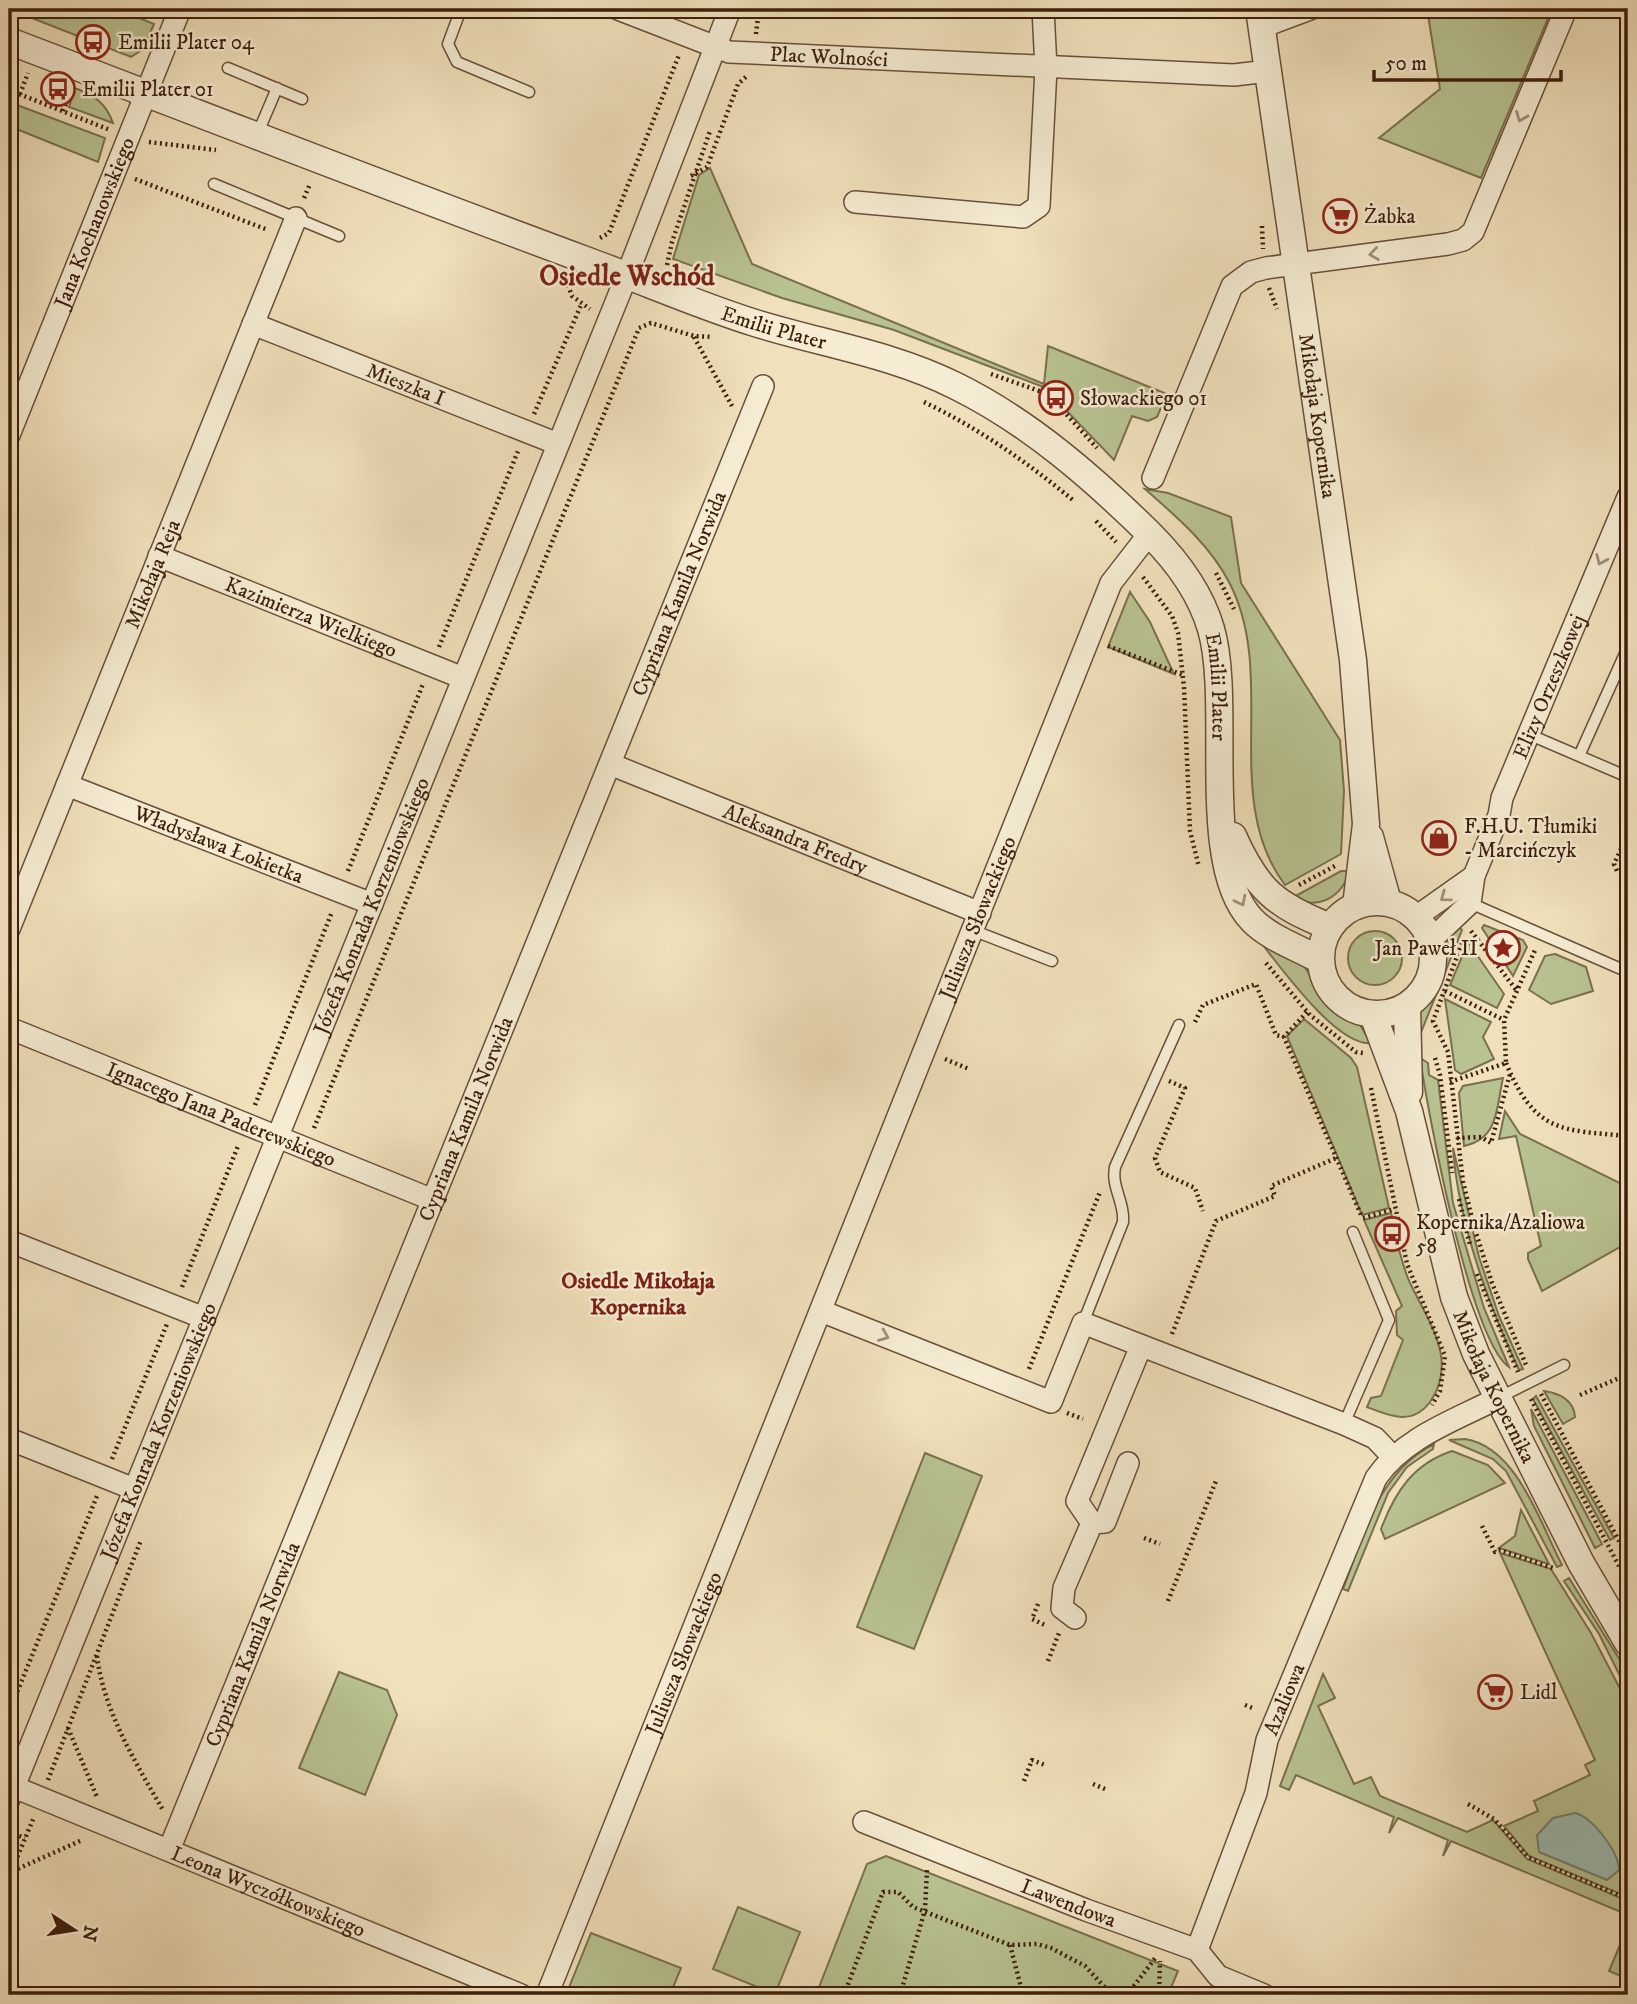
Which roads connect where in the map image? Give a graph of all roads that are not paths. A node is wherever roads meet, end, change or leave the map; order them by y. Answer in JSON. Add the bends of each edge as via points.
{"nodes":[{"id":1,"x":180,"y":9,"type":"edge"},
{"id":2,"x":461,"y":9,"type":"edge"},
{"id":3,"x":618,"y":9,"type":"edge"},
{"id":4,"x":730,"y":9,"type":"edge"},
{"id":5,"x":1043,"y":9,"type":"edge"},
{"id":6,"x":1310,"y":9,"type":"edge"},
{"id":7,"x":1566,"y":9,"type":"edge"},
{"id":8,"x":1260,"y":18,"type":"edge"},
{"id":9,"x":9,"y":41,"type":"edge"},
{"id":10,"x":714,"y":48,"type":"junction"},
{"id":11,"x":228,"y":68,"type":"dead end"},
{"id":12,"x":1046,"y":68,"type":"junction"},
{"id":13,"x":1268,"y":71,"type":"junction"},
{"id":14,"x":277,"y":88,"type":"junction"},
{"id":15,"x":529,"y":92,"type":"dead end"},
{"id":16,"x":146,"y":93,"type":"junction"},
{"id":17,"x":302,"y":99,"type":"dead end"},
{"id":18,"x":257,"y":135,"type":"junction"},
{"id":19,"x":214,"y":184,"type":"dead end"},
{"id":20,"x":855,"y":202,"type":"dead end"},
{"id":21,"x":292,"y":228,"type":"junction"},
{"id":22,"x":339,"y":236,"type":"dead end"},
{"id":23,"x":1296,"y":264,"type":"junction"},
{"id":24,"x":627,"y":275,"type":"junction"},
{"id":25,"x":253,"y":324,"type":"junction"},
{"id":26,"x":763,"y":386,"type":"dead end"},
{"id":27,"x":9,"y":435,"type":"edge"},
{"id":28,"x":558,"y":444,"type":"junction"},
{"id":29,"x":1153,"y":478,"type":"dead end"},
{"id":30,"x":1628,"y":497,"type":"edge"},
{"id":31,"x":1149,"y":534,"type":"junction"},
{"id":32,"x":159,"y":556,"type":"junction"},
{"id":33,"x":1628,"y":647,"type":"edge"},
{"id":34,"x":463,"y":678,"type":"junction"},
{"id":35,"x":1528,"y":734,"type":"junction"},
{"id":36,"x":1578,"y":756,"type":"junction"},
{"id":37,"x":610,"y":764,"type":"junction"},
{"id":38,"x":1628,"y":777,"type":"edge"},
{"id":39,"x":67,"y":785,"type":"junction"},
{"id":40,"x":1223,"y":812,"type":"junction"},
{"id":41,"x":1366,"y":824,"type":"junction"},
{"id":42,"x":1474,"y":876,"type":"junction"},
{"id":43,"x":1388,"y":902,"type":"junction"},
{"id":44,"x":1470,"y":903,"type":"junction"},
{"id":45,"x":372,"y":904,"type":"junction"},
{"id":46,"x":1356,"y":906,"type":"junction"},
{"id":47,"x":1416,"y":918,"type":"junction"},
{"id":48,"x":976,"y":921,"type":"junction"},
{"id":49,"x":1330,"y":927,"type":"junction"},
{"id":50,"x":9,"y":929,"type":"edge"},
{"id":51,"x":1431,"y":940,"type":"junction"},
{"id":52,"x":1321,"y":960,"type":"junction"},
{"id":53,"x":1052,"y":961,"type":"dead end"},
{"id":54,"x":1628,"y":972,"type":"edge"},
{"id":55,"x":1407,"y":1006,"type":"junction"},
{"id":56,"x":1373,"y":1014,"type":"junction"},
{"id":57,"x":1179,"y":1025,"type":"dead end"},
{"id":58,"x":9,"y":1028,"type":"edge"},
{"id":59,"x":1409,"y":1111,"type":"junction"},
{"id":60,"x":286,"y":1141,"type":"junction"},
{"id":61,"x":433,"y":1200,"type":"junction"},
{"id":62,"x":1353,"y":1234,"type":"road end"},
{"id":63,"x":9,"y":1241,"type":"edge"},
{"id":64,"x":821,"y":1311,"type":"junction"},
{"id":65,"x":204,"y":1318,"type":"junction"},
{"id":66,"x":1083,"y":1323,"type":"junction"},
{"id":67,"x":1142,"y":1346,"type":"junction"},
{"id":68,"x":1564,"y":1365,"type":"dead end"},
{"id":69,"x":1498,"y":1398,"type":"junction"},
{"id":70,"x":1345,"y":1424,"type":"junction"},
{"id":71,"x":9,"y":1439,"type":"edge"},
{"id":72,"x":1392,"y":1456,"type":"junction"},
{"id":73,"x":1128,"y":1463,"type":"dead end"},
{"id":74,"x":134,"y":1489,"type":"junction"},
{"id":75,"x":1092,"y":1523,"type":"junction"},
{"id":76,"x":1075,"y":1618,"type":"dead end"},
{"id":77,"x":1628,"y":1643,"type":"edge"},
{"id":78,"x":11,"y":1793,"type":"edge"},
{"id":79,"x":864,"y":1822,"type":"dead end"},
{"id":80,"x":173,"y":1842,"type":"junction"},
{"id":81,"x":1197,"y":1950,"type":"junction"},
{"id":82,"x":522,"y":1995,"type":"edge"},
{"id":83,"x":547,"y":1995,"type":"edge"},
{"id":84,"x":1264,"y":1995,"type":"edge"}],
"edges":[{"from":1,"to":16,"type":"street","name":"Jana Kochanowskiego"},
{"from":2,"to":15,"type":"lane","via":[[448,44],[457,62]]},
{"from":3,"to":10,"type":"street","name":"Plac Wolności"},
{"from":4,"to":10,"type":"street","name":"Józefa Konrada Korzeniowskiego"},
{"from":5,"to":12,"type":"street"},
{"from":6,"to":8,"type":"street"},
{"from":7,"to":23,"type":"street","one_way":true,"via":[[1473,232],[1448,244]]},
{"from":8,"to":13,"type":"street","name":"Mikołaja Kopernika"},
{"from":9,"to":16,"type":"street","name":"Emilii Plater"},
{"from":10,"to":12,"type":"street","name":"Plac Wolności","via":[[756,55]]},
{"from":10,"to":24,"type":"street","name":"Józefa Konrada Korzeniowskiego"},
{"from":11,"to":14,"type":"lane"},
{"from":12,"to":13,"type":"street","name":"Plac Wolności","via":[[1234,75]]},
{"from":12,"to":20,"type":"street","via":[[1039,205],[1023,217]]},
{"from":13,"to":23,"type":"street","name":"Mikołaja Kopernika"},
{"from":14,"to":17,"type":"lane"},
{"from":14,"to":18,"type":"lane"},
{"from":16,"to":18,"type":"street","name":"Emilii Plater"},
{"from":16,"to":27,"type":"street","name":"Jana Kochanowskiego"},
{"from":18,"to":24,"type":"street","name":"Emilii Plater"},
{"from":19,"to":21,"type":"lane"},
{"from":21,"to":22,"type":"lane"},
{"from":21,"to":25,"type":"street","name":"Mikołaja Reja"},
{"from":23,"to":29,"type":"street","via":[[1251,272],[1232,286]]},
{"from":23,"to":41,"type":"street","name":"Mikołaja Kopernika","via":[[1353,660]]},
{"from":24,"to":28,"type":"street","name":"Józefa Konrada Korzeniowskiego"},
{"from":24,"to":31,"type":"street","name":"Emilii Plater","via":[[668,273],[756,324],[897,360],[958,387],[1069,459]]},
{"from":25,"to":28,"type":"street","name":"Mieszka I"},
{"from":25,"to":32,"type":"street","name":"Mikołaja Reja"},
{"from":26,"to":37,"type":"street","name":"Cypriana Kamila Norwida"},
{"from":28,"to":34,"type":"street","name":"Józefa Konrada Korzeniowskiego"},
{"from":30,"to":35,"type":"street","name":"Elizy Orzeszkowej","one_way":true},
{"from":31,"to":40,"type":"street","name":"Emilii Plater","via":[[1193,586],[1212,630]]},
{"from":31,"to":48,"type":"street","name":"Juliusza Słowackiego","via":[[1111,583]]},
{"from":32,"to":34,"type":"street","name":"Kazimierza Wielkiego"},
{"from":32,"to":39,"type":"street","name":"Mikołaja Reja"},
{"from":33,"to":36,"type":"lane"},
{"from":34,"to":45,"type":"street","name":"Józefa Konrada Korzeniowskiego"},
{"from":35,"to":36,"type":"lane"},
{"from":35,"to":42,"type":"street","name":"Elizy Orzeszkowej"},
{"from":36,"to":38,"type":"lane"},
{"from":37,"to":48,"type":"street","name":"Aleksandra Fredry"},
{"from":37,"to":61,"type":"street","name":"Cypriana Kamila Norwida"},
{"from":39,"to":45,"type":"street","name":"Władysława Łokietka"},
{"from":39,"to":50,"type":"street","name":"Mikołaja Reja"},
{"from":40,"to":49,"type":"street","name":"Emilii Plater","via":[[1249,870],[1279,903]]},
{"from":40,"to":52,"type":"street","name":"Emilii Plater","one_way":true,"via":[[1225,857],[1250,918]]},
{"from":41,"to":43,"type":"street","name":"Mikołaja Kopernika"},
{"from":41,"to":46,"type":"street","name":"Mikołaja Kopernika"},
{"from":42,"to":44,"type":"street","name":"Elizy Orzeszkowej"},
{"from":42,"to":47,"type":"street","one_way":true},
{"from":43,"to":46,"type":"street"},
{"from":43,"to":47,"type":"street"},
{"from":44,"to":51,"type":"street"},
{"from":44,"to":54,"type":"lane"},
{"from":45,"to":60,"type":"street","name":"Józefa Konrada Korzeniowskiego"},
{"from":46,"to":49,"type":"street"},
{"from":47,"to":51,"type":"street"},
{"from":48,"to":53,"type":"lane"},
{"from":48,"to":64,"type":"street","name":"Juliusza Słowackiego"},
{"from":49,"to":52,"type":"street","via":[[1322,942]]},
{"from":51,"to":55,"type":"street","via":[[1431,977]]},
{"from":52,"to":56,"type":"street","via":[[1331,991],[1357,1011]]},
{"from":55,"to":56,"type":"street"},
{"from":55,"to":59,"type":"street","name":"Mikołaja Kopernika"},
{"from":56,"to":59,"type":"street","name":"Mikołaja Kopernika"},
{"from":57,"to":66,"type":"lane","via":[[1115,1167],[1112,1182],[1124,1211],[1123,1222]]},
{"from":58,"to":60,"type":"street","name":"Ignacego Jana Paderewskiego"},
{"from":59,"to":69,"type":"street","name":"Mikołaja Kopernika","via":[[1454,1297]]},
{"from":60,"to":61,"type":"street","name":"Ignacego Jana Paderewskiego"},
{"from":60,"to":65,"type":"street","name":"Józefa Konrada Korzeniowskiego"},
{"from":61,"to":80,"type":"street","name":"Cypriana Kamila Norwida"},
{"from":62,"to":70,"type":"lane","via":[[1389,1320]]},
{"from":63,"to":65,"type":"street"},
{"from":64,"to":66,"type":"street","one_way":true,"via":[[1051,1402]]},
{"from":64,"to":83,"type":"street","name":"Juliusza Słowackiego"},
{"from":65,"to":74,"type":"street","name":"Józefa Konrada Korzeniowskiego"},
{"from":66,"to":67,"type":"street"},
{"from":67,"to":70,"type":"street"},
{"from":67,"to":75,"type":"street","via":[[1077,1501]]},
{"from":68,"to":69,"type":"lane"},
{"from":69,"to":72,"type":"street","name":"Azaliowa"},
{"from":69,"to":77,"type":"street","name":"Mikołaja Kopernika","via":[[1581,1563]]},
{"from":70,"to":72,"type":"street","via":[[1375,1438]]},
{"from":71,"to":74,"type":"street"},
{"from":72,"to":81,"type":"street","name":"Azaliowa","via":[[1368,1494],[1267,1740],[1256,1793]]},
{"from":73,"to":75,"type":"street","via":[[1104,1522]]},
{"from":74,"to":78,"type":"street","name":"Józefa Konrada Korzeniowskiego"},
{"from":75,"to":76,"type":"street","via":[[1061,1601],[1066,1613]]},
{"from":78,"to":80,"type":"street","name":"Leona Wyczółkowskiego","via":[[41,1798],[111,1827]]},
{"from":79,"to":81,"type":"street","name":"Lawendowa"},
{"from":80,"to":82,"type":"street","name":"Leona Wyczółkowskiego"},
{"from":81,"to":84,"type":"street","via":[[1218,1976]]}]}
